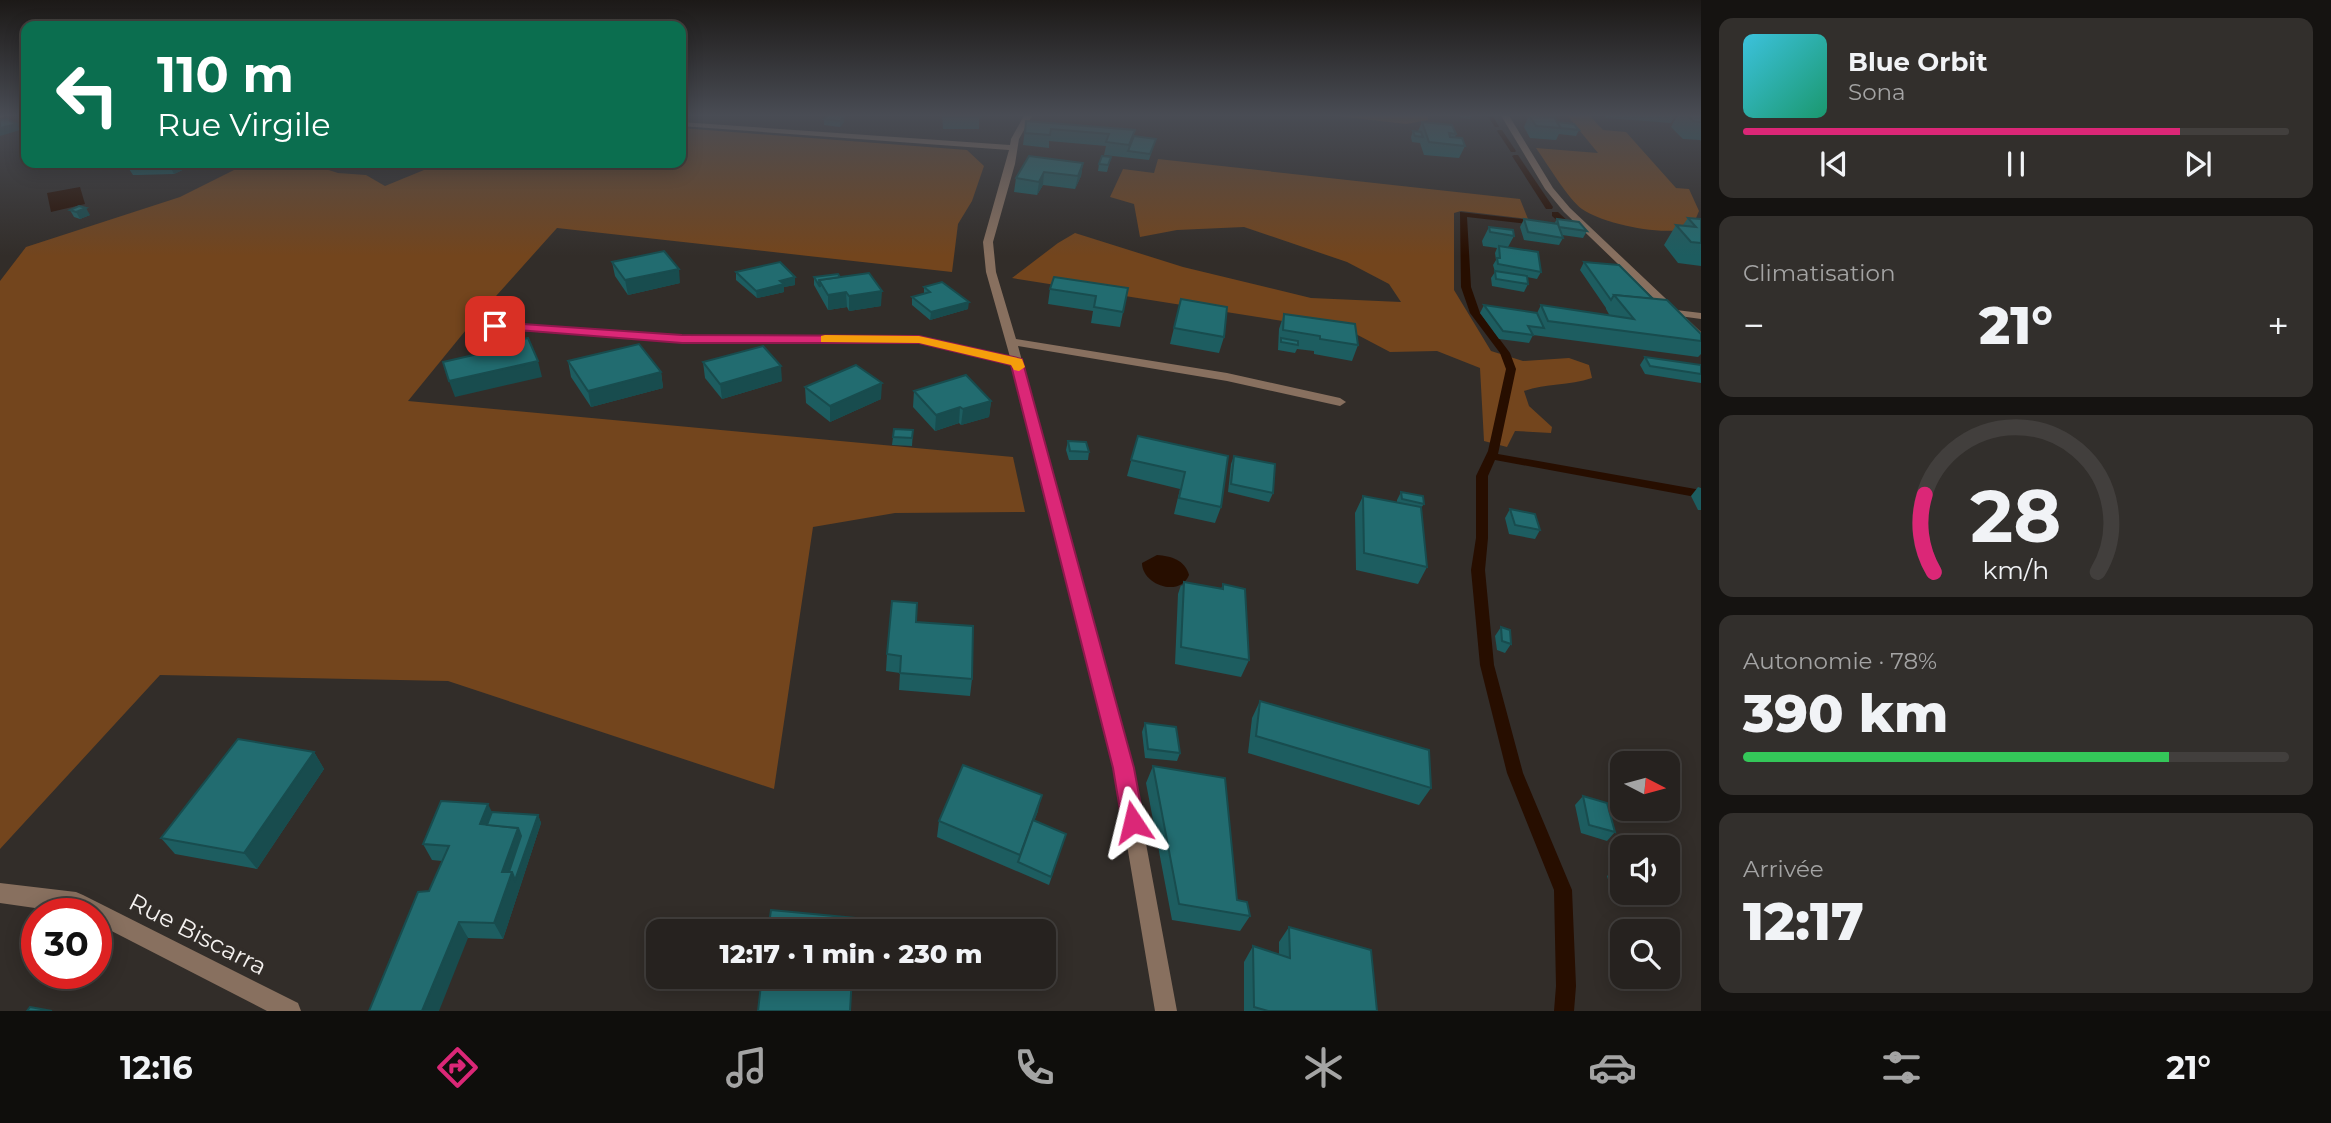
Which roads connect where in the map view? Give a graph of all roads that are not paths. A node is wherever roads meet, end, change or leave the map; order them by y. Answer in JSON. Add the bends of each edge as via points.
{"nodes":[{"id":1,"x":1011,"y":161,"type":"edge"},
{"id":2,"x":1533,"y":161,"type":"edge"},
{"id":3,"x":1676,"y":313,"type":"junction"},
{"id":4,"x":1701,"y":316,"type":"edge"},
{"id":5,"x":495,"y":326,"type":"dead end"},
{"id":6,"x":1701,"y":338,"type":"edge"},
{"id":7,"x":1010,"y":341,"type":"junction"},
{"id":8,"x":1017,"y":362,"type":"junction"},
{"id":9,"x":1340,"y":402,"type":"dead end"},
{"id":10,"x":0,"y":893,"type":"edge"},
{"id":11,"x":290,"y":1011,"type":"edge"},
{"id":12,"x":1166,"y":1011,"type":"edge"}],
"edges":[{"from":1,"to":7,"type":"street","via":[[988,242],[991,272]]},
{"from":2,"to":3,"type":"street","via":[[1567,210]]},
{"from":3,"to":4,"type":"street"},
{"from":3,"to":6,"type":"street"},
{"from":5,"to":8,"type":"street","via":[[682,339],[919,340]]},
{"from":7,"to":8,"type":"street"},
{"from":7,"to":9,"type":"street","via":[[1227,377]]},
{"from":8,"to":12,"type":"street","via":[[1123,768]]},
{"from":10,"to":11,"type":"street","name":"Rue Biscarra","via":[[76,902]]}]}
